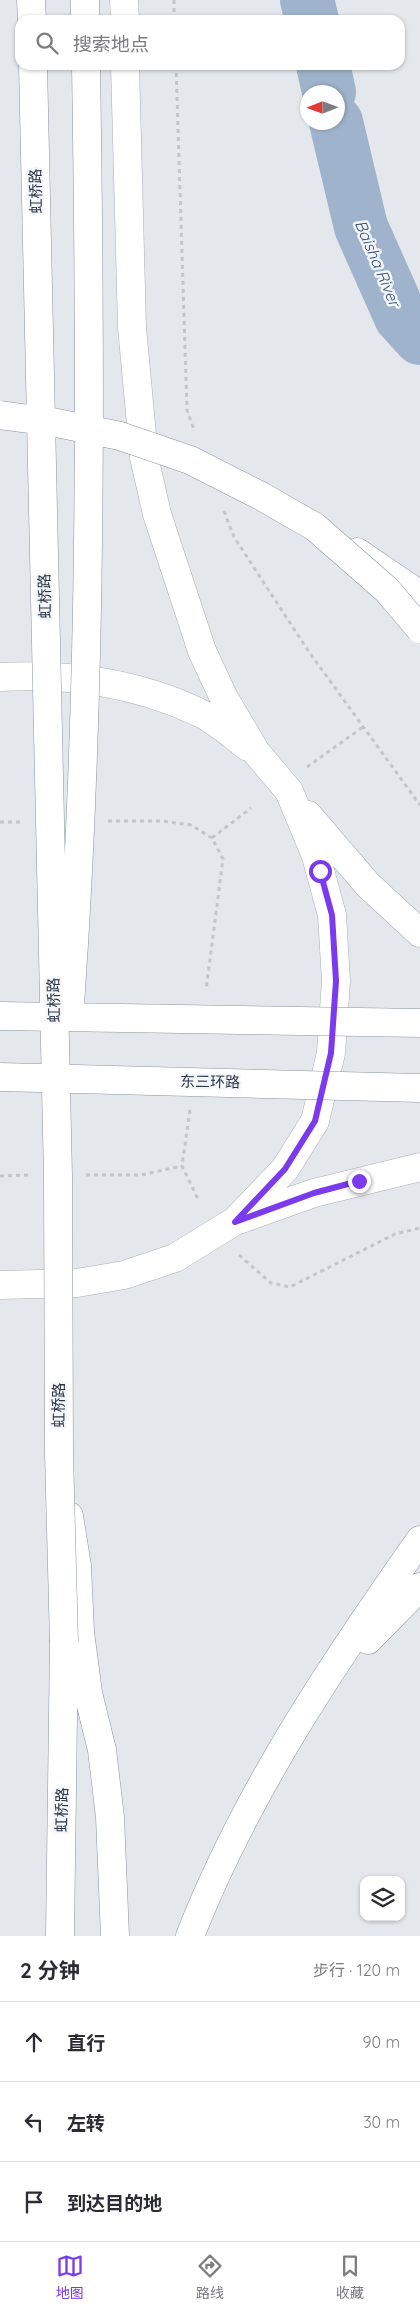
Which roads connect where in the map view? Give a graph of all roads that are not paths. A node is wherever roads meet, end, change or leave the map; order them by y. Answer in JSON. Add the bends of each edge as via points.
{"nodes":[{"id":1,"x":32,"y":0,"type":"edge"},
{"id":2,"x":85,"y":0,"type":"edge"},
{"id":3,"x":124,"y":0,"type":"edge"},
{"id":4,"x":32,"y":15,"type":"edge"},
{"id":5,"x":85,"y":15,"type":"edge"},
{"id":6,"x":125,"y":15,"type":"edge"},
{"id":7,"x":33,"y":70,"type":"edge"},
{"id":8,"x":86,"y":70,"type":"edge"},
{"id":9,"x":125,"y":70,"type":"edge"},
{"id":10,"x":0,"y":415,"type":"edge"},
{"id":11,"x":315,"y":527,"type":"junction"},
{"id":12,"x":420,"y":595,"type":"edge"},
{"id":13,"x":420,"y":629,"type":"edge"},
{"id":14,"x":0,"y":677,"type":"edge"},
{"id":15,"x":256,"y":752,"type":"junction"},
{"id":16,"x":289,"y":791,"type":"junction"},
{"id":17,"x":420,"y":933,"type":"edge"},
{"id":18,"x":0,"y":1016,"type":"edge"},
{"id":19,"x":420,"y":1023,"type":"edge"},
{"id":20,"x":0,"y":1077,"type":"edge"},
{"id":21,"x":420,"y":1088,"type":"edge"},
{"id":22,"x":420,"y":1167,"type":"edge"},
{"id":23,"x":48,"y":1176,"type":"junction"},
{"id":24,"x":235,"y":1222,"type":"junction"},
{"id":25,"x":0,"y":1285,"type":"edge"},
{"id":26,"x":420,"y":1540,"type":"edge"},
{"id":27,"x":420,"y":1587,"type":"edge"},
{"id":28,"x":72,"y":1637,"type":"junction"},
{"id":29,"x":301,"y":1716,"type":"junction"},
{"id":30,"x":60,"y":1936,"type":"edge"},
{"id":31,"x":115,"y":1936,"type":"edge"},
{"id":32,"x":190,"y":1936,"type":"edge"}],
"edges":[{"from":1,"to":4,"type":"main road"},
{"from":2,"to":5,"type":"main road"},
{"from":3,"to":6,"type":"main road"},
{"from":7,"to":23,"type":"main road","name":"虹桥路","bridge":true},
{"from":8,"to":23,"type":"main road","bridge":true,"via":[[90,288],[89,547],[78,893]]},
{"from":9,"to":15,"type":"main road","via":[[132,327],[144,457],[157,514],[202,650],[223,696]]},
{"from":10,"to":11,"type":"main road","bridge":true,"via":[[120,436],[190,460]]},
{"from":11,"to":12,"type":"main road","bridge":true,"via":[[370,559]]},
{"from":11,"to":13,"type":"main road","bridge":true,"via":[[387,590]]},
{"from":14,"to":15,"type":"main road","via":[[63,677],[122,685],[163,697],[200,712]]},
{"from":15,"to":16,"type":"main road"},
{"from":16,"to":17,"type":"main road","via":[[368,886]]},
{"from":16,"to":24,"type":"main road","via":[[316,856],[332,915],[336,981],[331,1053],[315,1121],[285,1169]]},
{"from":18,"to":19,"type":"main road","bridge":true},
{"from":20,"to":21,"type":"main road","name":"东三环路","bridge":true},
{"from":22,"to":24,"type":"main road","via":[[314,1193]]},
{"from":23,"to":28,"type":"main road","name":"虹桥路","bridge":true,"via":[[59,1454]]},
{"from":24,"to":25,"type":"main road","via":[[175,1258],[124,1275],[77,1283]]},
{"from":26,"to":29,"type":"main road"},
{"from":27,"to":29,"type":"main road","via":[[384,1622]]},
{"from":28,"to":30,"type":"main road","name":"虹桥路"},
{"from":28,"to":31,"type":"main road","via":[[102,1750],[110,1817]]},
{"from":29,"to":32,"type":"main road","via":[[236,1831]]}]}
